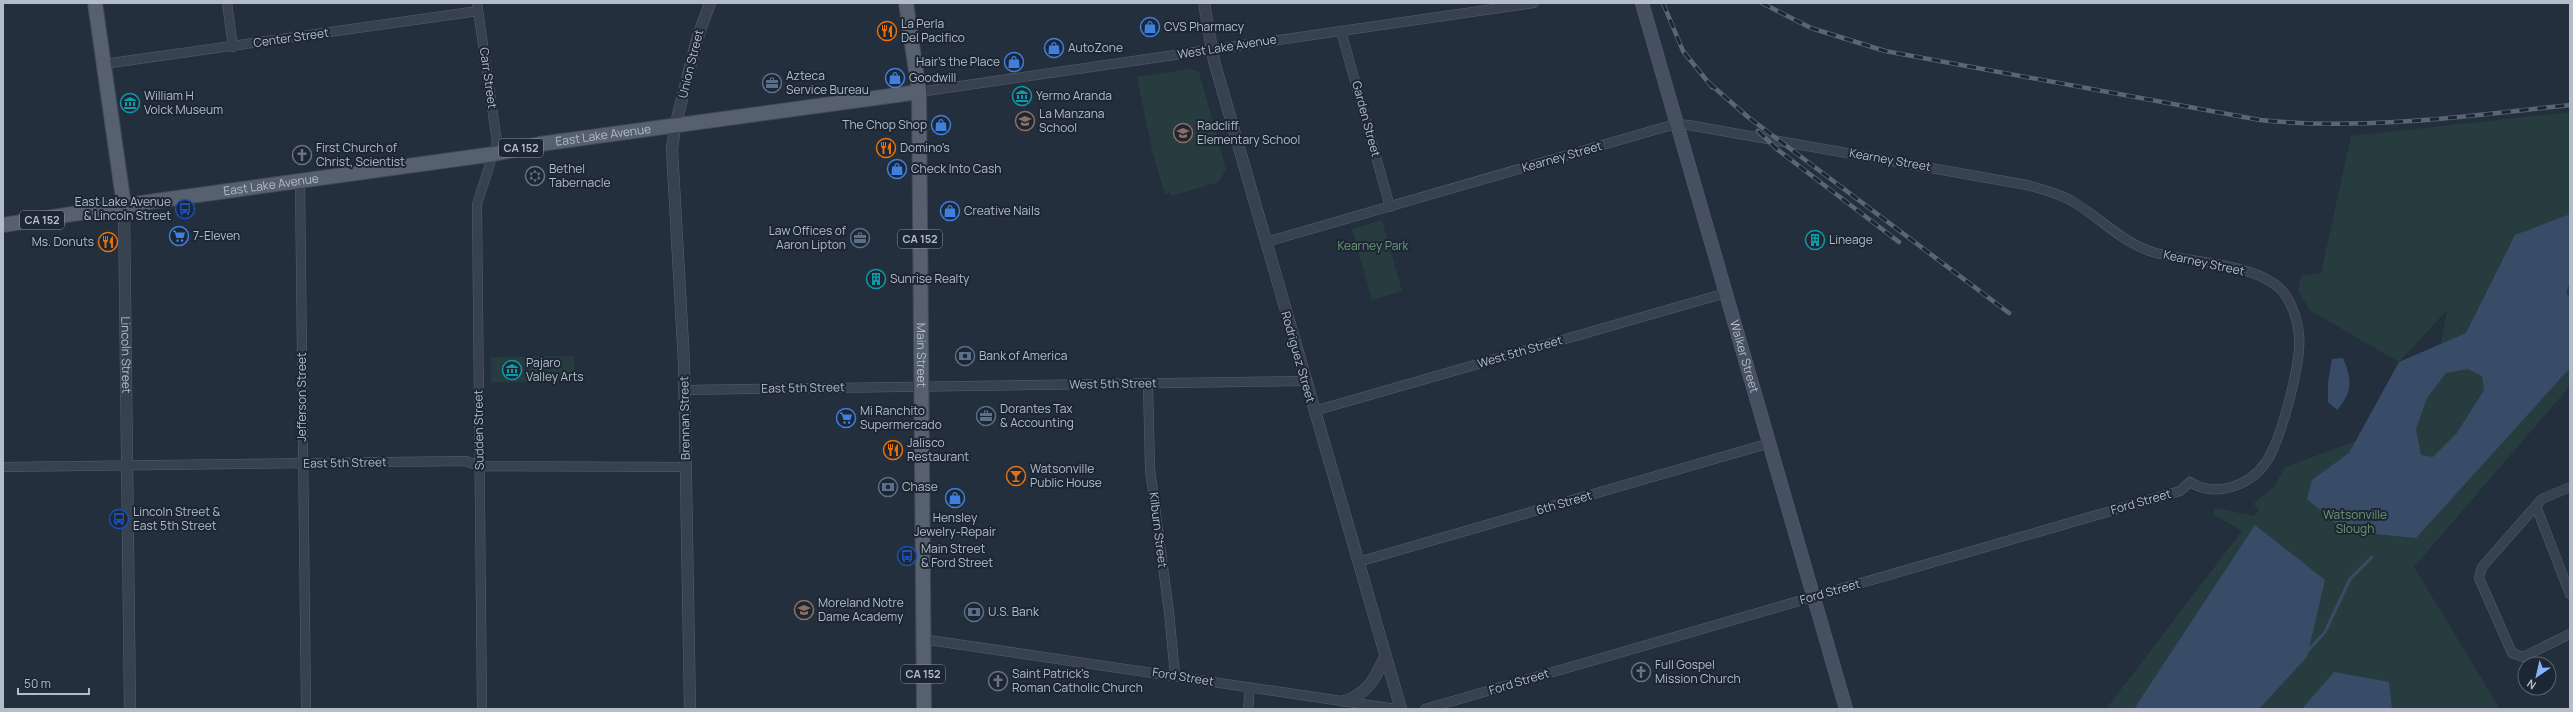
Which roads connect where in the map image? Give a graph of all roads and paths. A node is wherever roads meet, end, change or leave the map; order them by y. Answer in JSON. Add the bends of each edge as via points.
{"nodes":[{"id":1,"x":95,"y":3,"type":"edge"},
{"id":2,"x":227,"y":3,"type":"edge"},
{"id":3,"x":709,"y":3,"type":"edge"},
{"id":4,"x":906,"y":3,"type":"edge"},
{"id":5,"x":1204,"y":3,"type":"edge"},
{"id":6,"x":1534,"y":3,"type":"edge"},
{"id":7,"x":1642,"y":3,"type":"edge"},
{"id":8,"x":477,"y":7,"type":"edge"},
{"id":9,"x":1341,"y":30,"type":"junction"},
{"id":10,"x":233,"y":47,"type":"junction"},
{"id":11,"x":1211,"y":50,"type":"junction"},
{"id":12,"x":104,"y":64,"type":"junction"},
{"id":13,"x":919,"y":92,"type":"junction"},
{"id":14,"x":1676,"y":124,"type":"junction"},
{"id":15,"x":676,"y":127,"type":"junction"},
{"id":16,"x":494,"y":154,"type":"junction"},
{"id":17,"x":300,"y":181,"type":"junction"},
{"id":18,"x":124,"y":206,"type":"junction"},
{"id":19,"x":1390,"y":207,"type":"junction"},
{"id":20,"x":3,"y":225,"type":"edge"},
{"id":21,"x":1266,"y":242,"type":"junction"},
{"id":22,"x":1726,"y":293,"type":"junction"},
{"id":23,"x":1305,"y":381,"type":"junction"},
{"id":24,"x":1148,"y":384,"type":"junction"},
{"id":25,"x":922,"y":386,"type":"junction"},
{"id":26,"x":685,"y":390,"type":"junction"},
{"id":27,"x":1314,"y":411,"type":"junction"},
{"id":28,"x":1770,"y":444,"type":"junction"},
{"id":29,"x":302,"y":463,"type":"junction"},
{"id":30,"x":129,"y":465,"type":"junction"},
{"id":31,"x":479,"y":466,"type":"junction"},
{"id":32,"x":3,"y":467,"type":"edge"},
{"id":33,"x":686,"y":467,"type":"junction"},
{"id":34,"x":2232,"y":487,"type":"joint"},
{"id":35,"x":2570,"y":487,"type":"edge"},
{"id":36,"x":2536,"y":506,"type":"junction"},
{"id":37,"x":1358,"y":562,"type":"junction"},
{"id":38,"x":2570,"y":594,"type":"edge"},
{"id":39,"x":1814,"y":596,"type":"junction"},
{"id":40,"x":2570,"y":634,"type":"edge"},
{"id":41,"x":922,"y":639,"type":"junction"},
{"id":42,"x":1385,"y":657,"type":"junction"},
{"id":43,"x":1175,"y":675,"type":"junction"},
{"id":44,"x":1250,"y":687,"type":"junction"},
{"id":45,"x":1345,"y":701,"type":"junction"},
{"id":46,"x":130,"y":709,"type":"edge"},
{"id":47,"x":306,"y":709,"type":"edge"},
{"id":48,"x":482,"y":709,"type":"edge"},
{"id":49,"x":690,"y":709,"type":"edge"},
{"id":50,"x":924,"y":709,"type":"edge"},
{"id":51,"x":1248,"y":709,"type":"edge"},
{"id":52,"x":1396,"y":709,"type":"edge"},
{"id":53,"x":1401,"y":709,"type":"edge"},
{"id":54,"x":1425,"y":709,"type":"edge"},
{"id":55,"x":1846,"y":709,"type":"edge"}],
"edges":[{"from":1,"to":12,"type":"main road","name":"Lincoln Street"},
{"from":2,"to":10,"type":"street"},
{"from":3,"to":15,"type":"street","name":"Union Street"},
{"from":4,"to":13,"type":"main road","name":"Main Street","number":"CA 152"},
{"from":5,"to":11,"type":"street","name":"Rodriguez Street"},
{"from":6,"to":9,"type":"street","name":"West Lake Avenue"},
{"from":7,"to":14,"type":"main road","name":"Walker Street"},
{"from":8,"to":10,"type":"street","name":"Center Street"},
{"from":8,"to":16,"type":"street","name":"Carr Street","via":[[496,140]]},
{"from":9,"to":11,"type":"street","name":"West Lake Avenue"},
{"from":9,"to":19,"type":"street","name":"Garden Street"},
{"from":10,"to":12,"type":"street","name":"Center Street"},
{"from":11,"to":13,"type":"street","name":"West Lake Avenue"},
{"from":11,"to":21,"type":"street","name":"Rodriguez Street"},
{"from":12,"to":18,"type":"main road","name":"Lincoln Street"},
{"from":13,"to":15,"type":"main road","name":"East Lake Avenue","number":"CA 152"},
{"from":13,"to":25,"type":"main road","name":"Main Street","number":"CA 152"},
{"from":14,"to":19,"type":"street","name":"Kearney Street"},
{"from":14,"to":22,"type":"main road","name":"Walker Street"},
{"from":14,"to":34,"type":"street","name":"Kearney Street","via":[[1764,136],[2027,185],[2071,200],[2118,235],[2148,250],[2169,257],[2244,271],[2274,283],[2289,300],[2296,317],[2300,336],[2298,359],[2279,431],[2267,460],[2256,474]]},
{"from":15,"to":16,"type":"main road","name":"East Lake Avenue","number":"CA 152","via":[[540,144]]},
{"from":15,"to":26,"type":"street","name":"Brennan Street","via":[[672,149]]},
{"from":16,"to":17,"type":"main road","name":"East Lake Avenue","number":"CA 152"},
{"from":16,"to":31,"type":"street","name":"Sudden Street","via":[[476,204]]},
{"from":17,"to":18,"type":"main road","name":"East Lake Avenue","number":"CA 152"},
{"from":17,"to":29,"type":"street","name":"Jefferson Street"},
{"from":18,"to":20,"type":"main road","name":"East Lake Avenue","number":"CA 152"},
{"from":18,"to":30,"type":"street","name":"Lincoln Street"},
{"from":19,"to":21,"type":"street","name":"Kearney Street"},
{"from":21,"to":23,"type":"street","name":"Rodriguez Street"},
{"from":22,"to":27,"type":"street","name":"West 5th Street"},
{"from":22,"to":28,"type":"main road","name":"Walker Street"},
{"from":23,"to":24,"type":"street","name":"West 5th Street"},
{"from":23,"to":27,"type":"street","name":"Rodriguez Street"},
{"from":24,"to":25,"type":"street","name":"West 5th Street"},
{"from":24,"to":43,"type":"street","name":"Kilburn Street","via":[[1150,469]]},
{"from":25,"to":26,"type":"street","name":"East 5th Street"},
{"from":25,"to":41,"type":"main road","name":"Main Street","number":"CA 152"},
{"from":26,"to":33,"type":"street","name":"Brennan Street"},
{"from":27,"to":37,"type":"street","name":"Rodriguez Street"},
{"from":28,"to":37,"type":"street","name":"6th Street"},
{"from":28,"to":39,"type":"main road","name":"Walker Street"},
{"from":29,"to":30,"type":"street","name":"East 5th Street"},
{"from":29,"to":31,"type":"street","name":"East 5th Street","via":[[466,461]]},
{"from":29,"to":47,"type":"street","name":"Jefferson Street"},
{"from":30,"to":32,"type":"street","name":"East 5th Street"},
{"from":30,"to":46,"type":"street","name":"Lincoln Street"},
{"from":31,"to":33,"type":"street","name":"East 5th Street"},
{"from":31,"to":48,"type":"street","name":"Sudden Street"},
{"from":33,"to":49,"type":"street","name":"Brennan Street"},
{"from":34,"to":39,"type":"street","name":"Ford Street","via":[[2203,490],[2190,482],[2180,491]]},
{"from":35,"to":36,"type":"street","via":[[2542,499]]},
{"from":36,"to":38,"type":"street"},
{"from":36,"to":40,"type":"street","via":[[2482,567],[2479,578],[2512,653],[2523,656]]},
{"from":37,"to":42,"type":"street","name":"Rodriguez Street"},
{"from":39,"to":54,"type":"street","name":"Ford Street"},
{"from":39,"to":55,"type":"main road","name":"Walker Street"},
{"from":41,"to":43,"type":"street","name":"Ford Street"},
{"from":41,"to":50,"type":"main road","name":"Main Street","number":"CA 152"},
{"from":42,"to":45,"type":"street","via":[[1370,686],[1361,695]]},
{"from":42,"to":53,"type":"street","name":"Rodriguez Street"},
{"from":43,"to":44,"type":"street","name":"Ford Street"},
{"from":44,"to":45,"type":"street","name":"Ford Street"},
{"from":44,"to":51,"type":"street"},
{"from":45,"to":52,"type":"street","name":"Ford Street"}]}
